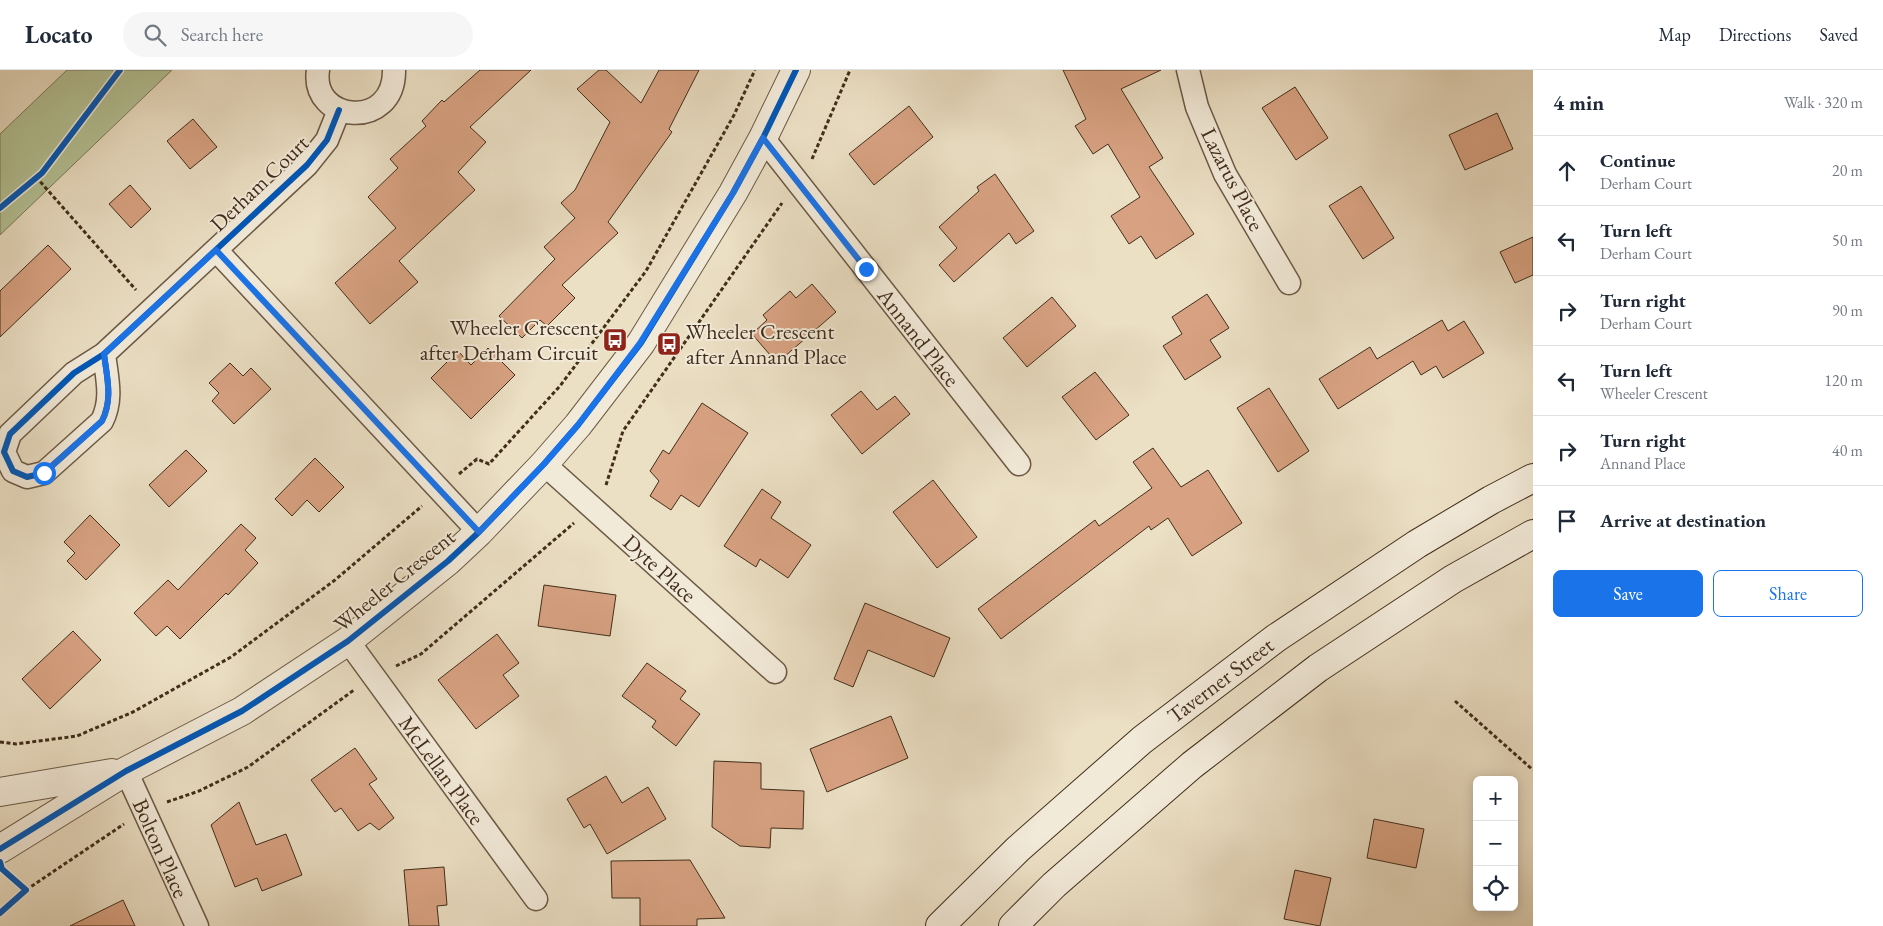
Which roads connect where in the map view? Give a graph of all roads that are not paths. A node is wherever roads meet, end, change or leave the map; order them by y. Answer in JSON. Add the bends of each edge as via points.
{"nodes":[{"id":1,"x":318,"y":70,"type":"edge"},
{"id":2,"x":394,"y":70,"type":"edge"},
{"id":3,"x":796,"y":70,"type":"edge"},
{"id":4,"x":1188,"y":70,"type":"edge"},
{"id":5,"x":339,"y":110,"type":"junction"},
{"id":6,"x":763,"y":138,"type":"junction"},
{"id":7,"x":216,"y":250,"type":"junction"},
{"id":8,"x":1289,"y":283,"type":"dead end"},
{"id":9,"x":104,"y":354,"type":"junction"},
{"id":10,"x":544,"y":464,"type":"junction"},
{"id":11,"x":1019,"y":464,"type":"dead end"},
{"id":12,"x":1533,"y":478,"type":"edge"},
{"id":13,"x":479,"y":532,"type":"junction"},
{"id":14,"x":1533,"y":534,"type":"edge"},
{"id":15,"x":348,"y":641,"type":"junction"},
{"id":16,"x":775,"y":672,"type":"dead end"},
{"id":17,"x":126,"y":771,"type":"junction"},
{"id":18,"x":0,"y":792,"type":"edge"},
{"id":19,"x":0,"y":848,"type":"edge"},
{"id":20,"x":536,"y":899,"type":"dead end"},
{"id":21,"x":196,"y":926,"type":"edge"},
{"id":22,"x":940,"y":926,"type":"edge"},
{"id":23,"x":1013,"y":926,"type":"edge"}],
"edges":[{"from":1,"to":5,"type":"street","via":[[320,90]]},
{"from":2,"to":5,"type":"street","via":[[389,95],[380,106],[353,114]]},
{"from":3,"to":6,"type":"main road","name":"Wheeler Crescent"},
{"from":4,"to":8,"type":"street","name":"Lazarus Place","via":[[1197,107],[1225,174]]},
{"from":5,"to":7,"type":"street","name":"Derham Court","via":[[327,140],[307,165]]},
{"from":6,"to":10,"type":"main road","name":"Wheeler Crescent","via":[[733,193],[640,343]]},
{"from":6,"to":11,"type":"street","name":"Annand Place"},
{"from":7,"to":9,"type":"street","name":"Derham Court"},
{"from":7,"to":13,"type":"street","name":"Derham Court"},
{"from":9,"to":9,"type":"street","name":"Derham Court","via":[[109,397],[108,410],[102,421],[44,473],[27,477],[13,471],[4,452],[10,434],[74,372]]},
{"from":10,"to":13,"type":"main road","name":"Wheeler Crescent"},
{"from":10,"to":16,"type":"street","name":"Dyte Place"},
{"from":12,"to":22,"type":"main road","name":"Taverner Street","via":[[1417,544],[1276,638],[1142,740],[1018,849]]},
{"from":13,"to":15,"type":"main road","name":"Wheeler Crescent"},
{"from":14,"to":23,"type":"main road","via":[[1453,579],[1318,668],[1192,765],[1054,885]]},
{"from":15,"to":17,"type":"main road","name":"Wheeler Crescent","via":[[242,711]]},
{"from":15,"to":20,"type":"street","name":"McLellan Place"},
{"from":17,"to":18,"type":"main road","name":"Wheeler Crescent"},
{"from":17,"to":19,"type":"main road","name":"Wheeler Crescent"},
{"from":17,"to":21,"type":"street","name":"Bolton Place"}]}
